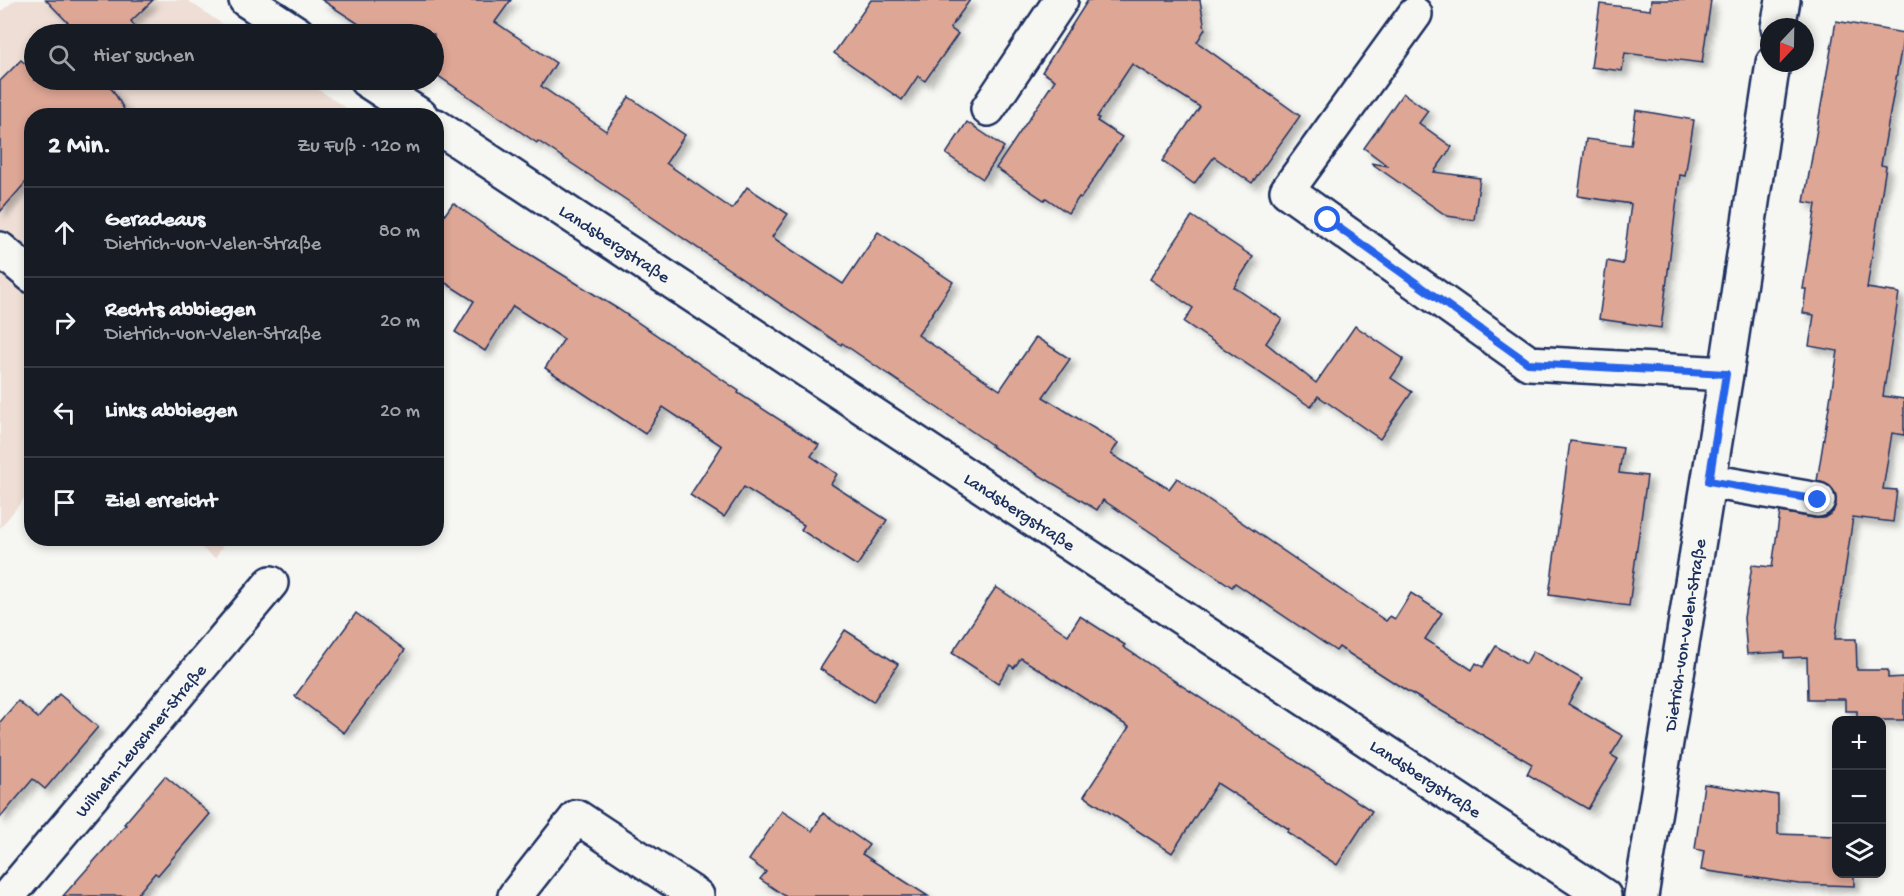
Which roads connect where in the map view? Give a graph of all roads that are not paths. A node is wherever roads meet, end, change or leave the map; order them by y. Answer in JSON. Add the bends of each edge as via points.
{"nodes":[{"id":1,"x":246,"y":0,"type":"edge"},
{"id":2,"x":1061,"y":0,"type":"edge"},
{"id":3,"x":1783,"y":0,"type":"edge"},
{"id":4,"x":1415,"y":14,"type":"dead end"},
{"id":5,"x":1780,"y":18,"type":"edge"},
{"id":6,"x":283,"y":24,"type":"edge"},
{"id":7,"x":1772,"y":72,"type":"edge"},
{"id":8,"x":381,"y":90,"type":"edge"},
{"id":9,"x":409,"y":108,"type":"edge"},
{"id":10,"x":988,"y":109,"type":"dead end"},
{"id":11,"x":444,"y":131,"type":"edge"},
{"id":12,"x":0,"y":249,"type":"edge"},
{"id":13,"x":24,"y":269,"type":"edge"},
{"id":14,"x":1726,"y":374,"type":"junction"},
{"id":15,"x":1709,"y":481,"type":"junction"},
{"id":16,"x":1818,"y":500,"type":"dead end"},
{"id":17,"x":272,"y":583,"type":"dead end"},
{"id":18,"x":8,"y":896,"type":"edge"},
{"id":19,"x":514,"y":896,"type":"edge"},
{"id":20,"x":697,"y":896,"type":"edge"},
{"id":21,"x":1604,"y":896,"type":"edge"},
{"id":22,"x":1641,"y":896,"type":"edge"}],
"edges":[{"from":1,"to":6,"type":"street"},
{"from":2,"to":10,"type":"street"},
{"from":3,"to":5,"type":"street"},
{"from":4,"to":14,"type":"street","via":[[1287,191],[1528,363]]},
{"from":7,"to":14,"type":"street","name":"Dietrich-von-Velen-Straße"},
{"from":8,"to":9,"type":"street"},
{"from":11,"to":21,"type":"street","name":"Landsbergstraße"},
{"from":12,"to":13,"type":"street"},
{"from":14,"to":15,"type":"street","name":"Dietrich-von-Velen-Straße"},
{"from":15,"to":16,"type":"street"},
{"from":15,"to":22,"type":"street","name":"Dietrich-von-Velen-Straße"},
{"from":17,"to":18,"type":"street","name":"Wilhelm-Leuschner-Straße"},
{"from":19,"to":20,"type":"street","via":[[577,818]]}]}
